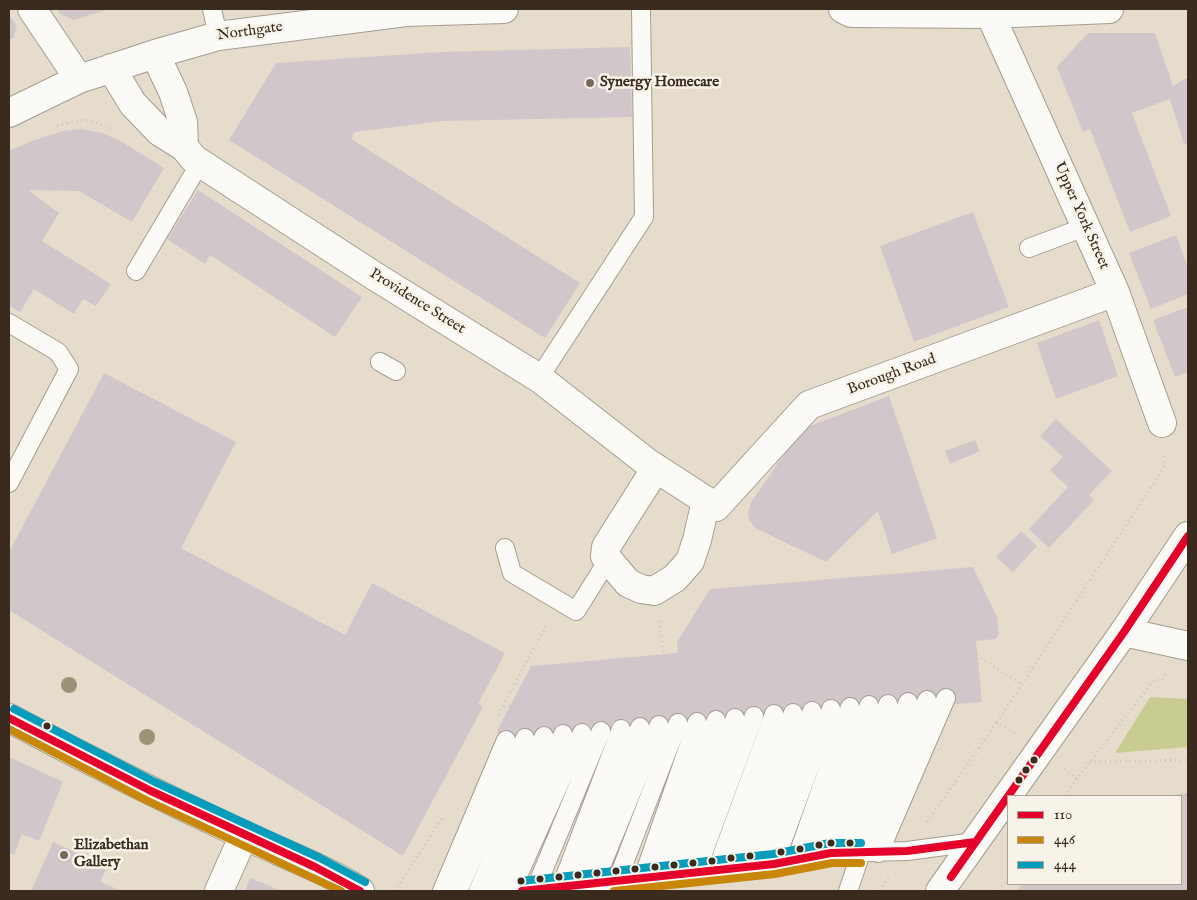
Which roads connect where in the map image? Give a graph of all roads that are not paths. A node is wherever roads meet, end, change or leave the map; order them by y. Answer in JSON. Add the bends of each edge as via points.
{"nodes":[{"id":1,"x":32,"y":9,"type":"edge"},
{"id":2,"x":212,"y":9,"type":"edge"},
{"id":3,"x":504,"y":9,"type":"edge"},
{"id":4,"x":641,"y":9,"type":"edge"},
{"id":5,"x":843,"y":9,"type":"edge"},
{"id":6,"x":1108,"y":9,"type":"edge"},
{"id":7,"x":990,"y":14,"type":"junction"},
{"id":8,"x":218,"y":36,"type":"junction"},
{"id":9,"x":156,"y":54,"type":"junction"},
{"id":10,"x":111,"y":68,"type":"junction"},
{"id":11,"x":80,"y":79,"type":"junction"},
{"id":12,"x":9,"y":113,"type":"edge"},
{"id":13,"x":192,"y":155,"type":"junction"},
{"id":14,"x":1085,"y":227,"type":"junction"},
{"id":15,"x":1030,"y":248,"type":"dead end"},
{"id":16,"x":136,"y":271,"type":"dead end"},
{"id":17,"x":1115,"y":292,"type":"junction"},
{"id":18,"x":9,"y":323,"type":"edge"},
{"id":19,"x":380,"y":362,"type":"dead end"},
{"id":20,"x":396,"y":371,"type":"dead end"},
{"id":21,"x":539,"y":378,"type":"junction"},
{"id":22,"x":1162,"y":423,"type":"dead end"},
{"id":23,"x":652,"y":466,"type":"junction"},
{"id":24,"x":9,"y":483,"type":"edge"},
{"id":25,"x":706,"y":501,"type":"junction"},
{"id":26,"x":1188,"y":536,"type":"edge"},
{"id":27,"x":505,"y":548,"type":"dead end"},
{"id":28,"x":608,"y":560,"type":"junction"},
{"id":29,"x":1124,"y":632,"type":"junction"},
{"id":30,"x":1188,"y":646,"type":"edge"},
{"id":31,"x":946,"y":698,"type":"dead end"},
{"id":32,"x":927,"y":700,"type":"dead end"},
{"id":33,"x":908,"y":702,"type":"dead end"},
{"id":34,"x":888,"y":704,"type":"dead end"},
{"id":35,"x":869,"y":705,"type":"dead end"},
{"id":36,"x":850,"y":707,"type":"dead end"},
{"id":37,"x":831,"y":709,"type":"dead end"},
{"id":38,"x":812,"y":711,"type":"dead end"},
{"id":39,"x":793,"y":713,"type":"dead end"},
{"id":40,"x":774,"y":714,"type":"dead end"},
{"id":41,"x":754,"y":716,"type":"dead end"},
{"id":42,"x":9,"y":718,"type":"edge"},
{"id":43,"x":735,"y":718,"type":"dead end"},
{"id":44,"x":716,"y":720,"type":"dead end"},
{"id":45,"x":697,"y":722,"type":"dead end"},
{"id":46,"x":678,"y":724,"type":"dead end"},
{"id":47,"x":659,"y":725,"type":"dead end"},
{"id":48,"x":640,"y":727,"type":"dead end"},
{"id":49,"x":620,"y":729,"type":"dead end"},
{"id":50,"x":601,"y":731,"type":"dead end"},
{"id":51,"x":582,"y":732,"type":"dead end"},
{"id":52,"x":563,"y":734,"type":"dead end"},
{"id":53,"x":544,"y":736,"type":"dead end"},
{"id":54,"x":525,"y":738,"type":"dead end"},
{"id":55,"x":506,"y":740,"type":"dead end"},
{"id":56,"x":1008,"y":795,"type":"edge"},
{"id":57,"x":1007,"y":797,"type":"edge"},
{"id":58,"x":244,"y":836,"type":"junction"},
{"id":59,"x":975,"y":842,"type":"junction"},
{"id":60,"x":880,"y":852,"type":"junction"},
{"id":61,"x":838,"y":854,"type":"junction"},
{"id":62,"x":796,"y":860,"type":"junction"},
{"id":63,"x":774,"y":864,"type":"junction"},
{"id":64,"x":754,"y":866,"type":"junction"},
{"id":65,"x":735,"y":867,"type":"junction"},
{"id":66,"x":717,"y":869,"type":"junction"},
{"id":67,"x":696,"y":872,"type":"junction"},
{"id":68,"x":655,"y":880,"type":"edge"},
{"id":69,"x":617,"y":882,"type":"junction"},
{"id":70,"x":580,"y":887,"type":"edge"},
{"id":71,"x":219,"y":891,"type":"edge"},
{"id":72,"x":360,"y":891,"type":"edge"},
{"id":73,"x":442,"y":891,"type":"edge"},
{"id":74,"x":458,"y":891,"type":"edge"},
{"id":75,"x":478,"y":891,"type":"edge"},
{"id":76,"x":494,"y":891,"type":"edge"},
{"id":77,"x":511,"y":891,"type":"edge"},
{"id":78,"x":528,"y":891,"type":"edge"},
{"id":79,"x":848,"y":891,"type":"edge"},
{"id":80,"x":940,"y":891,"type":"edge"}],
"edges":[{"from":1,"to":11,"type":"main road"},
{"from":2,"to":8,"type":"lane"},
{"from":3,"to":8,"type":"main road","name":"Northgate","via":[[406,12]]},
{"from":4,"to":21,"type":"lane","via":[[644,217]]},
{"from":5,"to":7,"type":"main road","via":[[851,13]]},
{"from":6,"to":7,"type":"main road"},
{"from":7,"to":14,"type":"main road","name":"Upper York Street"},
{"from":8,"to":9,"type":"main road","name":"Northgate"},
{"from":9,"to":10,"type":"main road","name":"Northgate"},
{"from":9,"to":13,"type":"main road","via":[[173,92]]},
{"from":10,"to":11,"type":"main road","name":"Northgate"},
{"from":10,"to":13,"type":"main road","name":"Providence Street","via":[[133,104],[160,132]]},
{"from":11,"to":12,"type":"main road","name":"Northgate"},
{"from":13,"to":16,"type":"lane"},
{"from":13,"to":21,"type":"main road","name":"Providence Street","via":[[376,277]]},
{"from":14,"to":15,"type":"lane"},
{"from":14,"to":17,"type":"main road","name":"Upper York Street"},
{"from":17,"to":22,"type":"main road","name":"Upper York Street"},
{"from":17,"to":25,"type":"main road","name":"Borough Road","via":[[809,404],[716,507]]},
{"from":18,"to":24,"type":"lane","via":[[58,352],[69,369]]},
{"from":19,"to":20,"type":"lane"},
{"from":21,"to":23,"type":"main road","name":"Providence Street"},
{"from":23,"to":25,"type":"main road"},
{"from":23,"to":28,"type":"main road","via":[[606,547]]},
{"from":25,"to":28,"type":"main road","via":[[690,561],[675,578],[654,591],[628,583]]},
{"from":26,"to":29,"type":"main road"},
{"from":27,"to":28,"type":"lane","via":[[512,573],[576,611]]},
{"from":29,"to":30,"type":"main road"},
{"from":29,"to":56,"type":"main road"},
{"from":31,"to":60,"type":"lane"},
{"from":32,"to":61,"type":"lane"},
{"from":33,"to":61,"type":"lane"},
{"from":34,"to":61,"type":"lane"},
{"from":35,"to":61,"type":"lane"},
{"from":36,"to":62,"type":"lane"},
{"from":37,"to":63,"type":"lane"},
{"from":38,"to":64,"type":"lane"},
{"from":39,"to":65,"type":"lane"},
{"from":40,"to":66,"type":"lane"},
{"from":41,"to":67,"type":"lane"},
{"from":42,"to":58,"type":"main road"},
{"from":43,"to":68,"type":"lane"},
{"from":44,"to":68,"type":"lane"},
{"from":45,"to":68,"type":"lane"},
{"from":46,"to":69,"type":"lane"},
{"from":47,"to":70,"type":"lane"},
{"from":48,"to":70,"type":"lane"},
{"from":49,"to":70,"type":"lane"},
{"from":50,"to":78,"type":"lane"},
{"from":51,"to":77,"type":"lane"},
{"from":52,"to":76,"type":"lane"},
{"from":53,"to":75,"type":"lane"},
{"from":54,"to":74,"type":"lane"},
{"from":55,"to":73,"type":"lane"},
{"from":57,"to":59,"type":"main road"},
{"from":58,"to":71,"type":"main road"},
{"from":58,"to":72,"type":"main road","via":[[343,880]]},
{"from":59,"to":60,"type":"lane","via":[[907,852]]},
{"from":59,"to":80,"type":"main road"},
{"from":60,"to":61,"type":"lane"},
{"from":61,"to":62,"type":"lane"},
{"from":61,"to":79,"type":"lane"},
{"from":62,"to":63,"type":"lane"},
{"from":63,"to":64,"type":"lane"},
{"from":64,"to":65,"type":"lane"},
{"from":65,"to":66,"type":"lane"},
{"from":66,"to":67,"type":"lane"},
{"from":67,"to":68,"type":"lane"},
{"from":68,"to":69,"type":"lane"},
{"from":69,"to":70,"type":"lane"},
{"from":70,"to":78,"type":"lane"}]}
